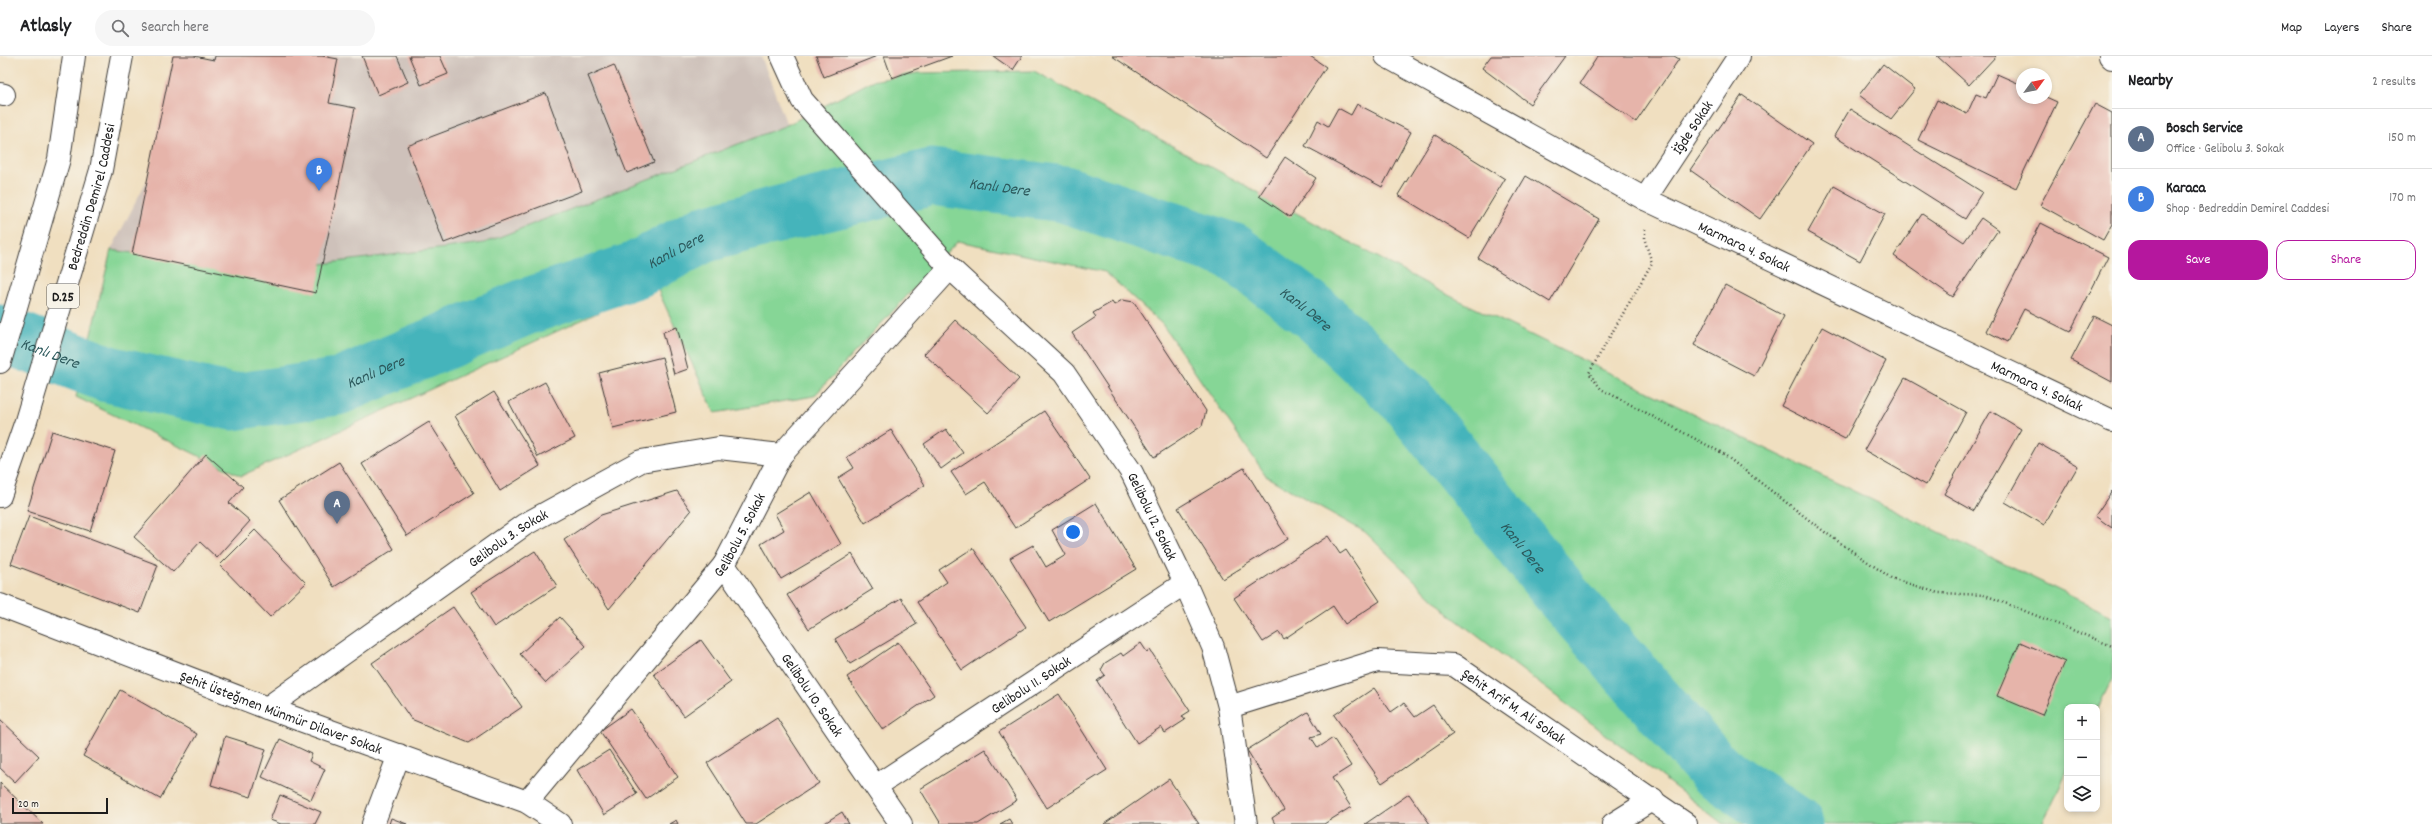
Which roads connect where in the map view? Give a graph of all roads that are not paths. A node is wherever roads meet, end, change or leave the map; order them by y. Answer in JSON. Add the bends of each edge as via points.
{"nodes":[{"id":1,"x":74,"y":56,"type":"edge"},
{"id":2,"x":122,"y":56,"type":"edge"},
{"id":3,"x":782,"y":56,"type":"edge"},
{"id":4,"x":1386,"y":56,"type":"edge"},
{"id":5,"x":1739,"y":56,"type":"edge"},
{"id":6,"x":1645,"y":199,"type":"junction"},
{"id":7,"x":950,"y":268,"type":"junction"},
{"id":8,"x":0,"y":362,"type":"edge"},
{"id":9,"x":2112,"y":421,"type":"edge"},
{"id":10,"x":781,"y":455,"type":"junction"},
{"id":11,"x":0,"y":496,"type":"edge"},
{"id":12,"x":724,"y":565,"type":"junction"},
{"id":13,"x":1185,"y":583,"type":"junction"},
{"id":14,"x":0,"y":605,"type":"edge"},
{"id":15,"x":1229,"y":707,"type":"junction"},
{"id":16,"x":267,"y":708,"type":"junction"},
{"id":17,"x":399,"y":755,"type":"junction"},
{"id":18,"x":876,"y":786,"type":"junction"},
{"id":19,"x":1653,"y":799,"type":"junction"},
{"id":20,"x":527,"y":802,"type":"junction"},
{"id":21,"x":373,"y":824,"type":"edge"},
{"id":22,"x":560,"y":824,"type":"edge"},
{"id":23,"x":901,"y":824,"type":"edge"},
{"id":24,"x":1246,"y":824,"type":"edge"},
{"id":25,"x":1613,"y":824,"type":"edge"},
{"id":26,"x":1686,"y":824,"type":"edge"}],
"edges":[{"from":1,"to":8,"type":"street","via":[[59,159]]},
{"from":2,"to":11,"type":"street","name":"Bedreddin Demirel Caddesi","number":"D.25","via":[[100,170],[26,421]]},
{"from":3,"to":7,"type":"street","name":"Gelibolu 12. Sokak","via":[[802,100]]},
{"from":4,"to":6,"type":"street","name":"Marmara 4. Sokak"},
{"from":5,"to":6,"type":"street","name":"İğde Sokak"},
{"from":6,"to":9,"type":"street","name":"Marmara 4. Sokak"},
{"from":7,"to":10,"type":"street","name":"Gelibolu 5. Sokak"},
{"from":7,"to":13,"type":"street","name":"Gelibolu 12. Sokak","via":[[1064,373],[1132,473]]},
{"from":10,"to":12,"type":"street","name":"Gelibolu 5. Sokak"},
{"from":10,"to":16,"type":"street","name":"Gelibolu 3. Sokak","via":[[718,448],[641,461],[524,525]]},
{"from":12,"to":18,"type":"street","name":"Gelibolu 10. Sokak"},
{"from":12,"to":20,"type":"street","name":"Gelibolu 5. Sokak"},
{"from":13,"to":15,"type":"street","name":"Gelibolu 12. Sokak","via":[[1213,647]]},
{"from":13,"to":18,"type":"street","name":"Gelibolu 11. Sokak"},
{"from":14,"to":16,"type":"street","name":"Şehit Üsteğmen Münmür Dilaver Sokak"},
{"from":15,"to":19,"type":"street","name":"Şehit Arif M. Ali Sokak","via":[[1377,661],[1454,665]]},
{"from":15,"to":24,"type":"street","name":"Gelibolu 12. Sokak"},
{"from":16,"to":17,"type":"street","name":"Şehit Üsteğmen Münmür Dilaver Sokak"},
{"from":17,"to":20,"type":"street","name":"Şehit Üsteğmen Münmür Dilaver Sokak"},
{"from":17,"to":21,"type":"street"},
{"from":18,"to":23,"type":"street","name":"Gelibolu 10. Sokak"},
{"from":19,"to":25,"type":"street"},
{"from":19,"to":26,"type":"street","name":"Şehit Arif M. Ali Sokak"},
{"from":20,"to":22,"type":"street","name":"Şehit Üsteğmen Münmür Dilaver Sokak"}]}
